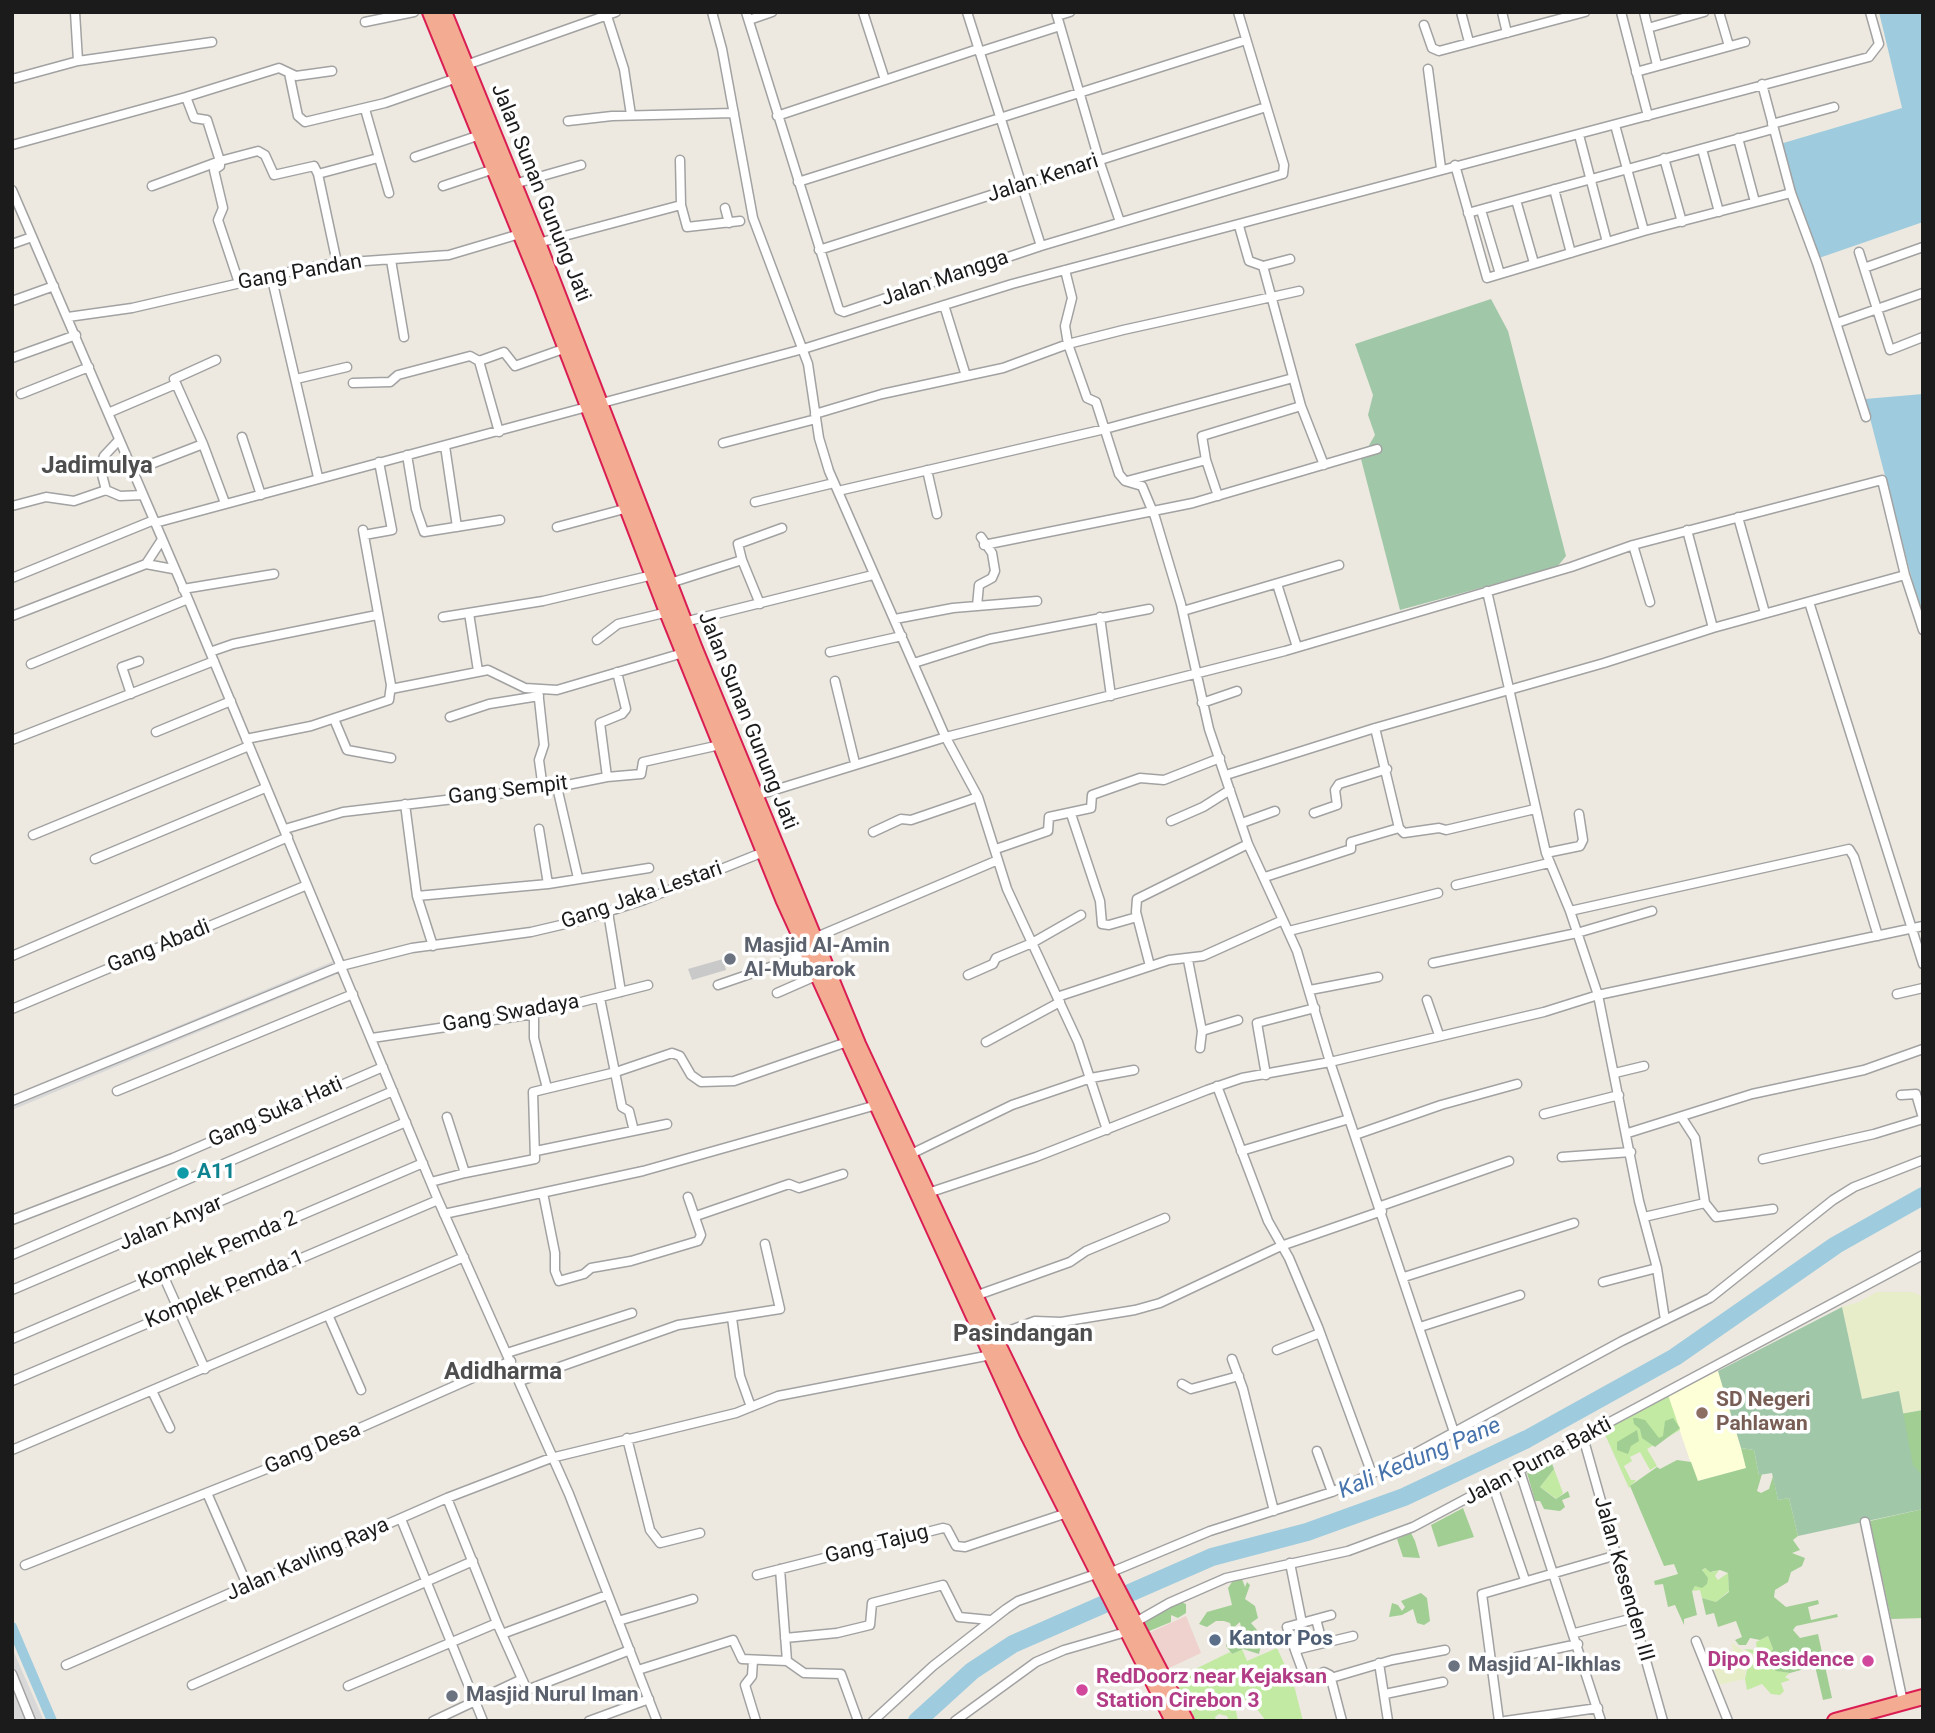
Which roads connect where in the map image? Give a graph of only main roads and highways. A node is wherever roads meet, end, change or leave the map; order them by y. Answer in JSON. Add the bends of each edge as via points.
{"nodes":[{"id":1,"x":430,"y":12,"type":"edge"},
{"id":2,"x":444,"y":12,"type":"edge"},
{"id":3,"x":459,"y":72,"type":"junction"},
{"id":4,"x":526,"y":232,"type":"junction"},
{"id":5,"x":556,"y":306,"type":"junction"},
{"id":6,"x":593,"y":405,"type":"junction"},
{"id":7,"x":654,"y":566,"type":"junction"},
{"id":8,"x":676,"y":614,"type":"junction"},
{"id":9,"x":707,"y":695,"type":"junction"},
{"id":10,"x":748,"y":798,"type":"junction"},
{"id":11,"x":769,"y":850,"type":"junction"},
{"id":12,"x":842,"y":1018,"type":"junction"},
{"id":13,"x":881,"y":1103,"type":"junction"},
{"id":14,"x":989,"y":1338,"type":"junction"},
{"id":15,"x":1035,"y":1435,"type":"junction"},
{"id":16,"x":1060,"y":1487,"type":"junction"},
{"id":17,"x":1104,"y":1576,"type":"junction"},
{"id":18,"x":1129,"y":1624,"type":"junction"},
{"id":19,"x":1923,"y":1697,"type":"edge"},
{"id":20,"x":1842,"y":1720,"type":"edge"},
{"id":21,"x":1173,"y":1721,"type":"edge"},
{"id":22,"x":1186,"y":1721,"type":"edge"}],
"edges":[{"from":1,"to":3,"type":"highway"},
{"from":2,"to":3,"type":"highway","name":"Jalan Sunan Gunung Jati"},
{"from":3,"to":4,"type":"highway","via":[[494,169]]},
{"from":3,"to":4,"type":"highway","name":"Jalan Sunan Gunung Jati","via":[[514,184]]},
{"from":4,"to":5,"type":"highway"},
{"from":4,"to":5,"type":"highway","name":"Jalan Sunan Gunung Jati","via":[[538,243]]},
{"from":5,"to":6,"type":"highway","name":"Jalan Sunan Gunung Jati"},
{"from":5,"to":6,"type":"highway","via":[[566,348]]},
{"from":6,"to":7,"type":"highway","name":"Jalan Sunan Gunung Jati"},
{"from":6,"to":7,"type":"highway","via":[[628,508]]},
{"from":7,"to":8,"type":"highway"},
{"from":7,"to":8,"type":"highway","name":"Jalan Sunan Gunung Jati","via":[[670,583]]},
{"from":8,"to":9,"type":"highway"},
{"from":9,"to":10,"type":"highway","name":"Jalan Sunan Gunung Jati"},
{"from":9,"to":10,"type":"highway","via":[[720,745]]},
{"from":10,"to":11,"type":"highway"},
{"from":11,"to":12,"type":"highway","via":[[808,954]]},
{"from":11,"to":12,"type":"highway","name":"Jalan Sunan Gunung Jati","via":[[814,938]]},
{"from":12,"to":13,"type":"highway"},
{"from":13,"to":14,"type":"highway"},
{"from":13,"to":14,"type":"highway","via":[[975,1296]]},
{"from":14,"to":15,"type":"highway"},
{"from":14,"to":15,"type":"highway","via":[[991,1354]]},
{"from":15,"to":16,"type":"highway"},
{"from":16,"to":17,"type":"highway"},
{"from":16,"to":17,"type":"highway","via":[[1067,1513]]},
{"from":17,"to":18,"type":"highway"},
{"from":18,"to":21,"type":"highway"},
{"from":18,"to":22,"type":"highway"},
{"from":19,"to":20,"type":"highway"}]}
